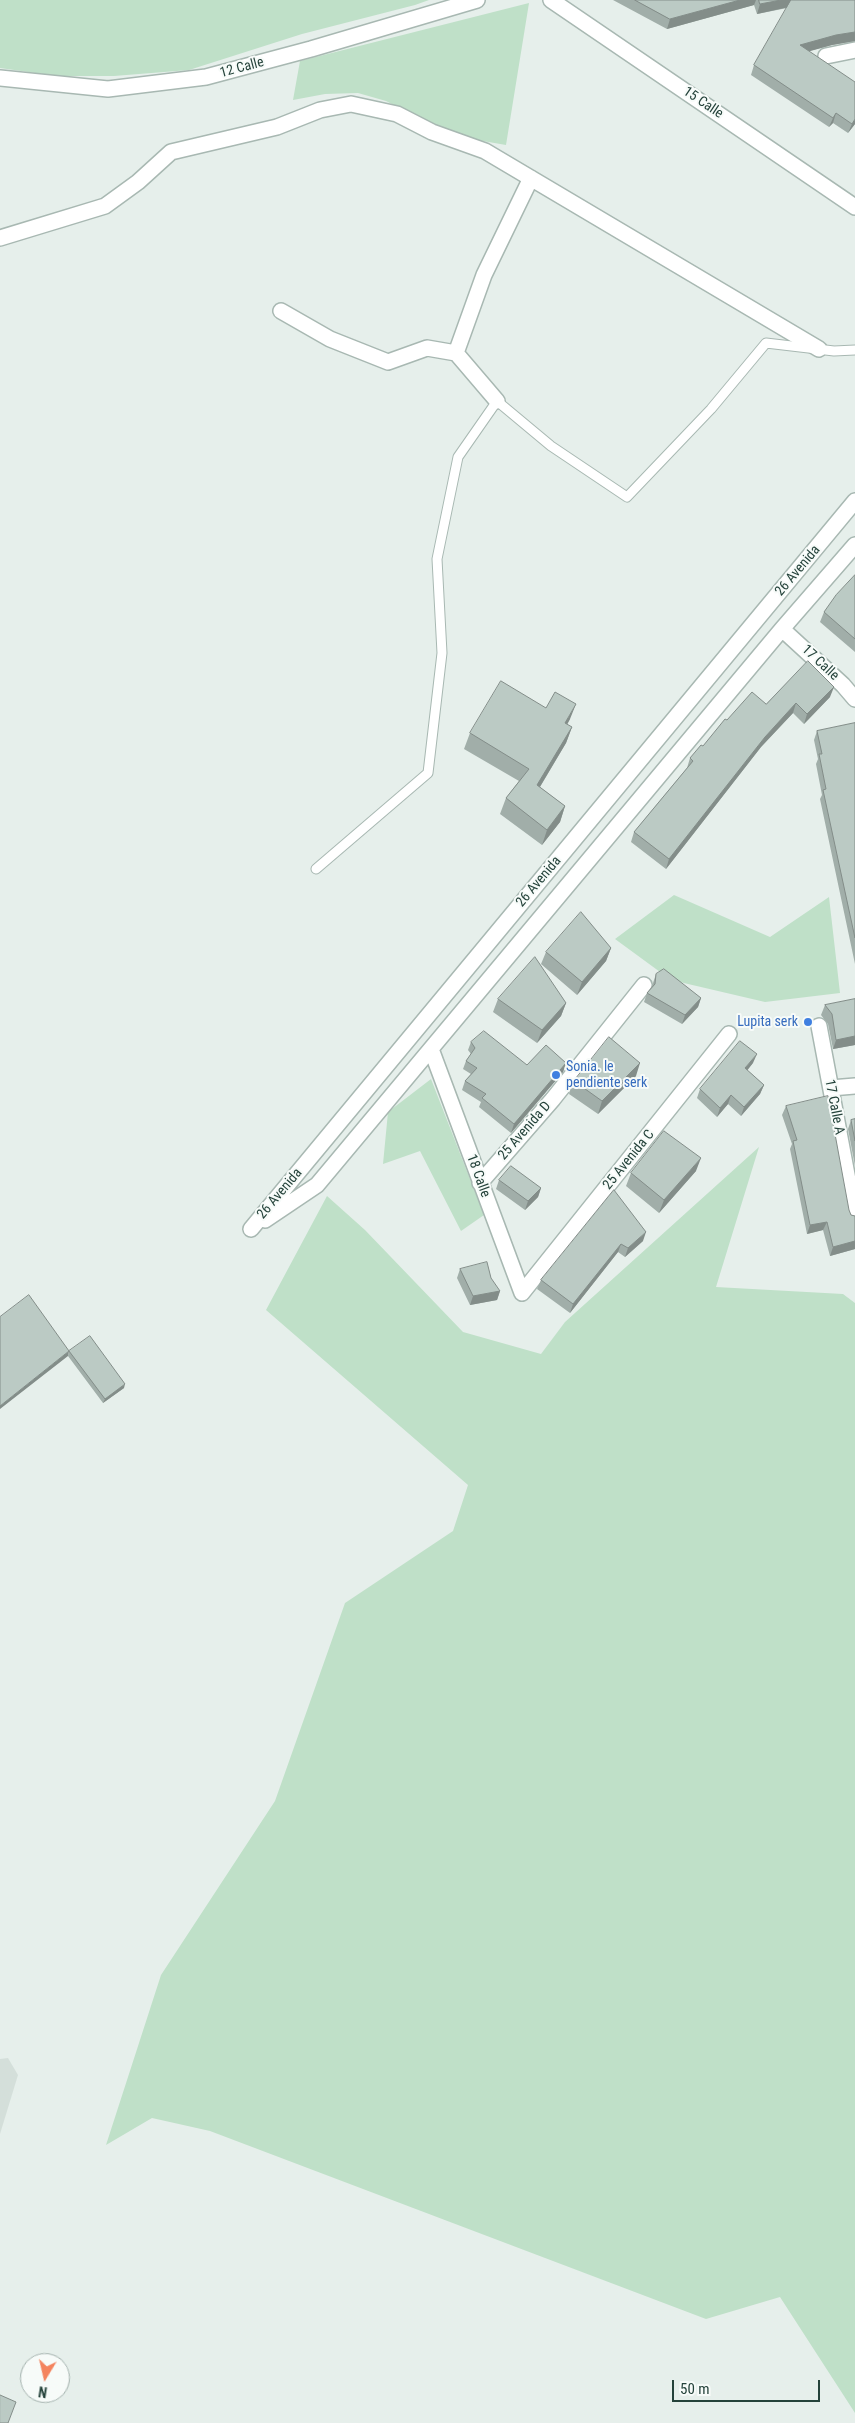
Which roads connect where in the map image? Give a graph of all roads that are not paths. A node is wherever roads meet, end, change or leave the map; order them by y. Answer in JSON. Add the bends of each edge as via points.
{"nodes":[{"id":1,"x":477,"y":0,"type":"edge"},
{"id":2,"x":551,"y":0,"type":"edge"},
{"id":3,"x":855,"y":50,"type":"edge"},
{"id":4,"x":826,"y":56,"type":"dead end"},
{"id":5,"x":0,"y":78,"type":"edge"},
{"id":6,"x":531,"y":178,"type":"junction"},
{"id":7,"x":855,"y":207,"type":"edge"},
{"id":8,"x":0,"y":238,"type":"edge"},
{"id":9,"x":281,"y":310,"type":"dead end"},
{"id":10,"x":819,"y":349,"type":"junction"},
{"id":11,"x":855,"y":350,"type":"edge"},
{"id":12,"x":456,"y":353,"type":"junction"},
{"id":13,"x":497,"y":401,"type":"junction"},
{"id":14,"x":855,"y":501,"type":"edge"},
{"id":15,"x":855,"y":545,"type":"edge"},
{"id":16,"x":782,"y":629,"type":"junction"},
{"id":17,"x":855,"y":699,"type":"edge"},
{"id":18,"x":316,"y":869,"type":"dead end"},
{"id":19,"x":644,"y":985,"type":"dead end"},
{"id":20,"x":819,"y":1026,"type":"dead end"},
{"id":21,"x":730,"y":1034,"type":"dead end"},
{"id":22,"x":431,"y":1049,"type":"junction"},
{"id":23,"x":855,"y":1086,"type":"edge"},
{"id":24,"x":831,"y":1088,"type":"junction"},
{"id":25,"x":480,"y":1183,"type":"junction"},
{"id":26,"x":855,"y":1217,"type":"edge"},
{"id":27,"x":528,"y":1285,"type":"joint"}],
"edges":[{"from":1,"to":5,"type":"street","name":"12 Calle","via":[[206,77],[108,89]]},
{"from":2,"to":7,"type":"street","name":"15 Calle"},
{"from":3,"to":4,"type":"street"},
{"from":6,"to":8,"type":"street","via":[[485,151],[432,132],[397,114],[351,104],[320,110],[277,127],[171,152],[105,206]]},
{"from":6,"to":10,"type":"street"},
{"from":6,"to":12,"type":"street","via":[[484,275]]},
{"from":9,"to":12,"type":"street","via":[[330,339],[388,362],[427,348]]},
{"from":10,"to":11,"type":"lane"},
{"from":10,"to":13,"type":"lane","via":[[766,343],[711,409],[627,497],[551,446]]},
{"from":12,"to":13,"type":"street"},
{"from":13,"to":18,"type":"lane","via":[[458,457],[437,559],[442,653],[428,773]]},
{"from":14,"to":22,"type":"street","name":"26 Avenida","via":[[252,1229],[317,1185]]},
{"from":15,"to":16,"type":"street","name":"26 Avenida"},
{"from":16,"to":17,"type":"street","name":"17 Calle"},
{"from":16,"to":22,"type":"street","name":"26 Avenida"},
{"from":19,"to":25,"type":"street","name":"25 Avenida D","via":[[553,1099]]},
{"from":20,"to":24,"type":"street","name":"17 Calle A"},
{"from":21,"to":27,"type":"street","name":"25 Avenida C"},
{"from":22,"to":25,"type":"street","name":"18 Calle"},
{"from":23,"to":24,"type":"street"},
{"from":24,"to":26,"type":"street","name":"17 Calle A"},
{"from":25,"to":27,"type":"street","name":"18 Calle","via":[[522,1293]]}]}
